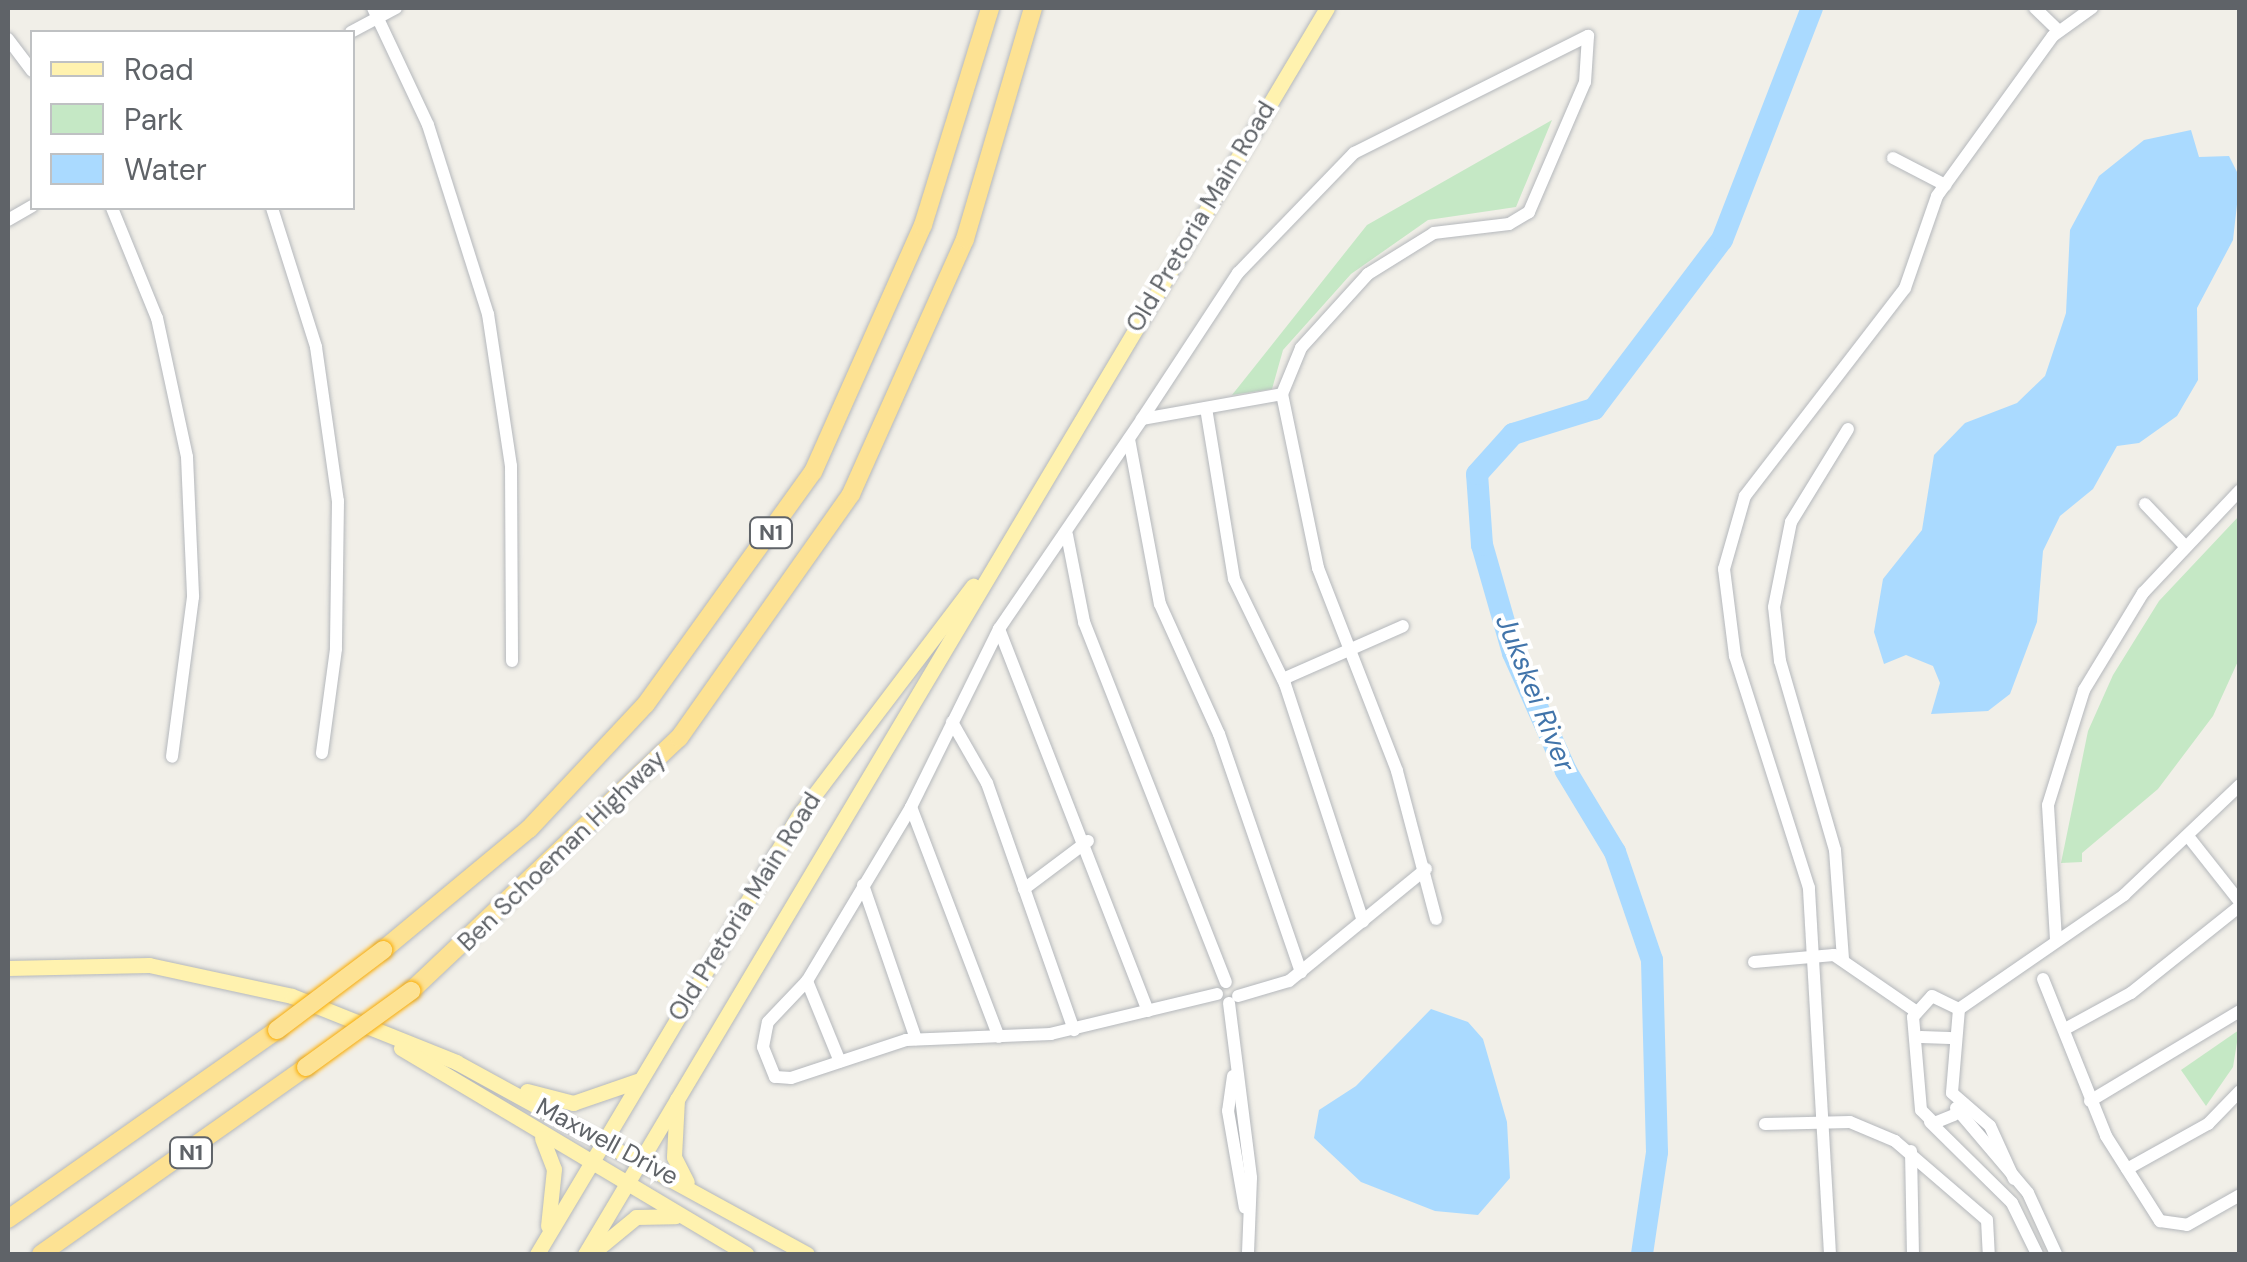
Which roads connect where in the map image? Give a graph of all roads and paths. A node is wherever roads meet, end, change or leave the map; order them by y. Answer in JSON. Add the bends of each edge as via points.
{"nodes":[{"id":1,"x":396,"y":8,"type":"edge"},
{"id":2,"x":990,"y":8,"type":"edge"},
{"id":3,"x":1033,"y":8,"type":"edge"},
{"id":4,"x":1327,"y":8,"type":"edge"},
{"id":5,"x":2035,"y":8,"type":"edge"},
{"id":6,"x":2092,"y":8,"type":"edge"},
{"id":7,"x":376,"y":12,"type":"edge"},
{"id":8,"x":354,"y":30,"type":"edge"},
{"id":9,"x":2059,"y":31,"type":"junction"},
{"id":10,"x":8,"y":40,"type":"edge"},
{"id":11,"x":30,"y":68,"type":"edge"},
{"id":12,"x":1893,"y":158,"type":"dead end"},
{"id":13,"x":1945,"y":186,"type":"junction"},
{"id":14,"x":30,"y":207,"type":"edge"},
{"id":15,"x":113,"y":210,"type":"edge"},
{"id":16,"x":273,"y":210,"type":"edge"},
{"id":17,"x":8,"y":220,"type":"edge"},
{"id":18,"x":1282,"y":394,"type":"junction"},
{"id":19,"x":1206,"y":408,"type":"junction"},
{"id":20,"x":1142,"y":419,"type":"junction"},
{"id":21,"x":1848,"y":429,"type":"dead end"},
{"id":22,"x":1129,"y":439,"type":"junction"},
{"id":23,"x":2240,"y":490,"type":"edge"},
{"id":24,"x":2146,"y":504,"type":"dead end"},
{"id":25,"x":1067,"y":535,"type":"junction"},
{"id":26,"x":2184,"y":545,"type":"junction"},
{"id":27,"x":980,"y":579,"type":"junction"},
{"id":28,"x":1403,"y":626,"type":"dead end"},
{"id":29,"x":999,"y":629,"type":"junction"},
{"id":30,"x":1351,"y":649,"type":"junction"},
{"id":31,"x":512,"y":662,"type":"dead end"},
{"id":32,"x":1282,"y":679,"type":"junction"},
{"id":33,"x":952,"y":722,"type":"junction"},
{"id":34,"x":322,"y":753,"type":"dead end"},
{"id":35,"x":172,"y":756,"type":"dead end"},
{"id":36,"x":2240,"y":785,"type":"edge"},
{"id":37,"x":911,"y":808,"type":"junction"},
{"id":38,"x":2190,"y":840,"type":"junction"},
{"id":39,"x":1088,"y":841,"type":"junction"},
{"id":40,"x":1426,"y":870,"type":"junction"},
{"id":41,"x":863,"y":885,"type":"junction"},
{"id":42,"x":1024,"y":889,"type":"junction"},
{"id":43,"x":2240,"y":904,"type":"edge"},
{"id":44,"x":1436,"y":920,"type":"dead end"},
{"id":45,"x":1363,"y":922,"type":"junction"},
{"id":46,"x":2056,"y":940,"type":"junction"},
{"id":47,"x":1814,"y":954,"type":"junction"},
{"id":48,"x":1843,"y":959,"type":"junction"},
{"id":49,"x":1754,"y":962,"type":"dead end"},
{"id":50,"x":8,"y":968,"type":"edge"},
{"id":51,"x":1302,"y":972,"type":"junction"},
{"id":52,"x":2042,"y":979,"type":"dead end"},
{"id":53,"x":806,"y":980,"type":"junction"},
{"id":54,"x":1226,"y":982,"type":"junction"},
{"id":55,"x":1217,"y":994,"type":"junction"},
{"id":56,"x":1233,"y":1000,"type":"junction"},
{"id":57,"x":1959,"y":1008,"type":"junction"},
{"id":58,"x":1914,"y":1010,"type":"junction"},
{"id":59,"x":1148,"y":1011,"type":"junction"},
{"id":60,"x":2240,"y":1011,"type":"edge"},
{"id":61,"x":2066,"y":1029,"type":"junction"},
{"id":62,"x":1074,"y":1030,"type":"junction"},
{"id":63,"x":999,"y":1037,"type":"junction"},
{"id":64,"x":1921,"y":1037,"type":"junction"},
{"id":65,"x":1950,"y":1038,"type":"junction"},
{"id":66,"x":916,"y":1039,"type":"junction"},
{"id":67,"x":398,"y":1046,"type":"junction"},
{"id":68,"x":840,"y":1062,"type":"junction"},
{"id":69,"x":1233,"y":1076,"type":"junction"},
{"id":70,"x":490,"y":1079,"type":"junction"},
{"id":71,"x":640,"y":1080,"type":"junction"},
{"id":72,"x":678,"y":1090,"type":"junction"},
{"id":73,"x":2240,"y":1091,"type":"edge"},
{"id":74,"x":1954,"y":1096,"type":"junction"},
{"id":75,"x":1922,"y":1098,"type":"junction"},
{"id":76,"x":2090,"y":1101,"type":"junction"},
{"id":77,"x":1954,"y":1114,"type":"junction"},
{"id":78,"x":1928,"y":1120,"type":"junction"},
{"id":79,"x":1827,"y":1121,"type":"junction"},
{"id":80,"x":1765,"y":1124,"type":"dead end"},
{"id":81,"x":542,"y":1138,"type":"junction"},
{"id":82,"x":604,"y":1140,"type":"junction"},
{"id":83,"x":1911,"y":1151,"type":"junction"},
{"id":84,"x":638,"y":1157,"type":"junction"},
{"id":85,"x":589,"y":1166,"type":"junction"},
{"id":86,"x":2127,"y":1170,"type":"junction"},
{"id":87,"x":2014,"y":1179,"type":"junction"},
{"id":88,"x":626,"y":1184,"type":"junction"},
{"id":89,"x":690,"y":1187,"type":"junction"},
{"id":90,"x":2240,"y":1195,"type":"edge"},
{"id":91,"x":1245,"y":1208,"type":"junction"},
{"id":92,"x":684,"y":1217,"type":"junction"},
{"id":93,"x":8,"y":1221,"type":"edge"},
{"id":94,"x":541,"y":1247,"type":"edge"},
{"id":95,"x":44,"y":1254,"type":"edge"},
{"id":96,"x":588,"y":1254,"type":"edge"},
{"id":97,"x":746,"y":1254,"type":"edge"},
{"id":98,"x":807,"y":1254,"type":"edge"},
{"id":99,"x":1248,"y":1254,"type":"edge"},
{"id":100,"x":1830,"y":1254,"type":"edge"},
{"id":101,"x":1913,"y":1254,"type":"edge"},
{"id":102,"x":1989,"y":1254,"type":"edge"},
{"id":103,"x":2037,"y":1254,"type":"edge"},
{"id":104,"x":2056,"y":1254,"type":"edge"}],
"edges":[{"from":1,"to":7,"type":"street"},
{"from":2,"to":93,"type":"highway","name":"Ben Schoeman Highway","number":"N1","bridge":true,"via":[[924,225],[812,472],[646,704],[529,829],[383,950]]},
{"from":3,"to":95,"type":"highway","name":"Ben Schoeman Highway","number":"N1","bridge":true,"via":[[964,239],[851,494],[679,738],[411,991]]},
{"from":4,"to":27,"type":"main road","name":"Old Pretoria Main Road"},
{"from":5,"to":9,"type":"street"},
{"from":6,"to":9,"type":"street"},
{"from":7,"to":8,"type":"street"},
{"from":7,"to":31,"type":"street","via":[[449,184],[498,360],[514,510]]},
{"from":9,"to":13,"type":"street"},
{"from":10,"to":11,"type":"street"},
{"from":12,"to":13,"type":"street"},
{"from":13,"to":47,"type":"street","via":[[1905,288],[1745,496],[1724,569],[1735,656],[1809,888]]},
{"from":14,"to":17,"type":"street"},
{"from":15,"to":35,"type":"street","via":[[157,318],[187,456],[193,596]]},
{"from":16,"to":34,"type":"street","via":[[316,347],[338,501],[336,649]]},
{"from":18,"to":19,"type":"street"},
{"from":18,"to":20,"type":"street","via":[[1301,348],[1368,274],[1434,232],[1509,224],[1529,212],[1585,82],[1588,36],[1354,153],[1238,273]]},
{"from":18,"to":30,"type":"street","via":[[1310,537]]},
{"from":19,"to":20,"type":"street"},
{"from":19,"to":32,"type":"street","via":[[1234,579]]},
{"from":20,"to":22,"type":"street"},
{"from":21,"to":48,"type":"street","via":[[1791,522],[1774,608],[1836,850]]},
{"from":22,"to":25,"type":"street"},
{"from":22,"to":51,"type":"street","via":[[1160,604],[1219,734]]},
{"from":23,"to":26,"type":"street"},
{"from":24,"to":26,"type":"street"},
{"from":25,"to":29,"type":"street"},
{"from":25,"to":54,"type":"street","via":[[1088,632]]},
{"from":26,"to":46,"type":"street","via":[[2112,634],[2060,759],[2046,842]]},
{"from":27,"to":71,"type":"main road","name":"Old Pretoria Main Road","via":[[799,816]]},
{"from":27,"to":72,"type":"main road","name":"Old Pretoria Main Road"},
{"from":28,"to":30,"type":"street"},
{"from":29,"to":33,"type":"street"},
{"from":29,"to":39,"type":"street"},
{"from":30,"to":32,"type":"street"},
{"from":30,"to":40,"type":"street"},
{"from":32,"to":45,"type":"street"},
{"from":33,"to":37,"type":"street"},
{"from":33,"to":42,"type":"street","via":[[987,783]]},
{"from":36,"to":38,"type":"street"},
{"from":37,"to":41,"type":"street"},
{"from":37,"to":63,"type":"street"},
{"from":38,"to":43,"type":"street"},
{"from":38,"to":46,"type":"street"},
{"from":39,"to":42,"type":"street"},
{"from":39,"to":59,"type":"street"},
{"from":40,"to":44,"type":"street"},
{"from":40,"to":45,"type":"street"},
{"from":41,"to":53,"type":"street"},
{"from":41,"to":66,"type":"street"},
{"from":42,"to":62,"type":"street"},
{"from":43,"to":61,"type":"street","via":[[2131,993]]},
{"from":45,"to":51,"type":"street"},
{"from":46,"to":57,"type":"street"},
{"from":47,"to":48,"type":"street"},
{"from":47,"to":49,"type":"street"},
{"from":47,"to":79,"type":"street"},
{"from":48,"to":58,"type":"street"},
{"from":50,"to":67,"type":"main road","name":"Maxwell Drive","via":[[103,962],[198,971],[292,996]]},
{"from":51,"to":56,"type":"street"},
{"from":52,"to":61,"type":"street"},
{"from":53,"to":68,"type":"street"},
{"from":53,"to":68,"type":"street","via":[[762,1034],[772,1072],[791,1078]]},
{"from":54,"to":55,"type":"street"},
{"from":54,"to":56,"type":"street"},
{"from":55,"to":56,"type":"street"},
{"from":55,"to":59,"type":"street"},
{"from":56,"to":69,"type":"street"},
{"from":57,"to":58,"type":"street","via":[[1932,996]]},
{"from":57,"to":65,"type":"street"},
{"from":58,"to":64,"type":"street"},
{"from":59,"to":62,"type":"street"},
{"from":60,"to":76,"type":"street"},
{"from":61,"to":76,"type":"street"},
{"from":62,"to":63,"type":"street"},
{"from":63,"to":66,"type":"street"},
{"from":64,"to":65,"type":"street"},
{"from":64,"to":75,"type":"street"},
{"from":65,"to":74,"type":"street"},
{"from":66,"to":68,"type":"street"},
{"from":67,"to":70,"type":"main road","name":"Maxwell Drive"},
{"from":67,"to":81,"type":"main road","name":"Maxwell Drive"},
{"from":69,"to":91,"type":"street","via":[[1250,1170]]},
{"from":69,"to":91,"type":"street","via":[[1228,1111]]},
{"from":70,"to":71,"type":"main road","via":[[573,1104]]},
{"from":70,"to":82,"type":"main road","name":"Maxwell Drive"},
{"from":71,"to":82,"type":"main road","name":"Old Pretoria Main Road"},
{"from":72,"to":84,"type":"main road","name":"Old Pretoria Main Road"},
{"from":72,"to":89,"type":"main road","via":[[674,1157]]},
{"from":73,"to":86,"type":"street","via":[[2208,1124]]},
{"from":74,"to":75,"type":"street","via":[[1936,1088]]},
{"from":74,"to":77,"type":"street"},
{"from":74,"to":87,"type":"street","via":[[1990,1126]]},
{"from":75,"to":78,"type":"street"},
{"from":76,"to":86,"type":"street"},
{"from":77,"to":78,"type":"street"},
{"from":77,"to":87,"type":"street"},
{"from":78,"to":103,"type":"street","via":[[2012,1202]]},
{"from":79,"to":80,"type":"street"},
{"from":79,"to":83,"type":"street"},
{"from":79,"to":100,"type":"street"},
{"from":81,"to":85,"type":"main road","name":"Maxwell Drive"},
{"from":81,"to":94,"type":"main road","via":[[555,1182]]},
{"from":82,"to":84,"type":"main road","name":"Maxwell Drive"},
{"from":82,"to":85,"type":"main road","name":"Old Pretoria Main Road"},
{"from":83,"to":101,"type":"street"},
{"from":83,"to":102,"type":"street","via":[[1988,1220]]},
{"from":84,"to":88,"type":"main road","name":"Old Pretoria Main Road"},
{"from":84,"to":89,"type":"main road","name":"Maxwell Drive"},
{"from":85,"to":88,"type":"main road","name":"Maxwell Drive"},
{"from":85,"to":94,"type":"main road","name":"Old Pretoria Main Road"},
{"from":86,"to":90,"type":"street","via":[[2172,1228]]},
{"from":87,"to":104,"type":"street"},
{"from":88,"to":92,"type":"main road","name":"Maxwell Drive"},
{"from":88,"to":96,"type":"main road","name":"Old Pretoria Main Road"},
{"from":89,"to":98,"type":"main road","name":"Maxwell Drive"},
{"from":91,"to":99,"type":"street"},
{"from":92,"to":96,"type":"main road","via":[[636,1217]]},
{"from":92,"to":97,"type":"main road","name":"Maxwell Drive"}]}
